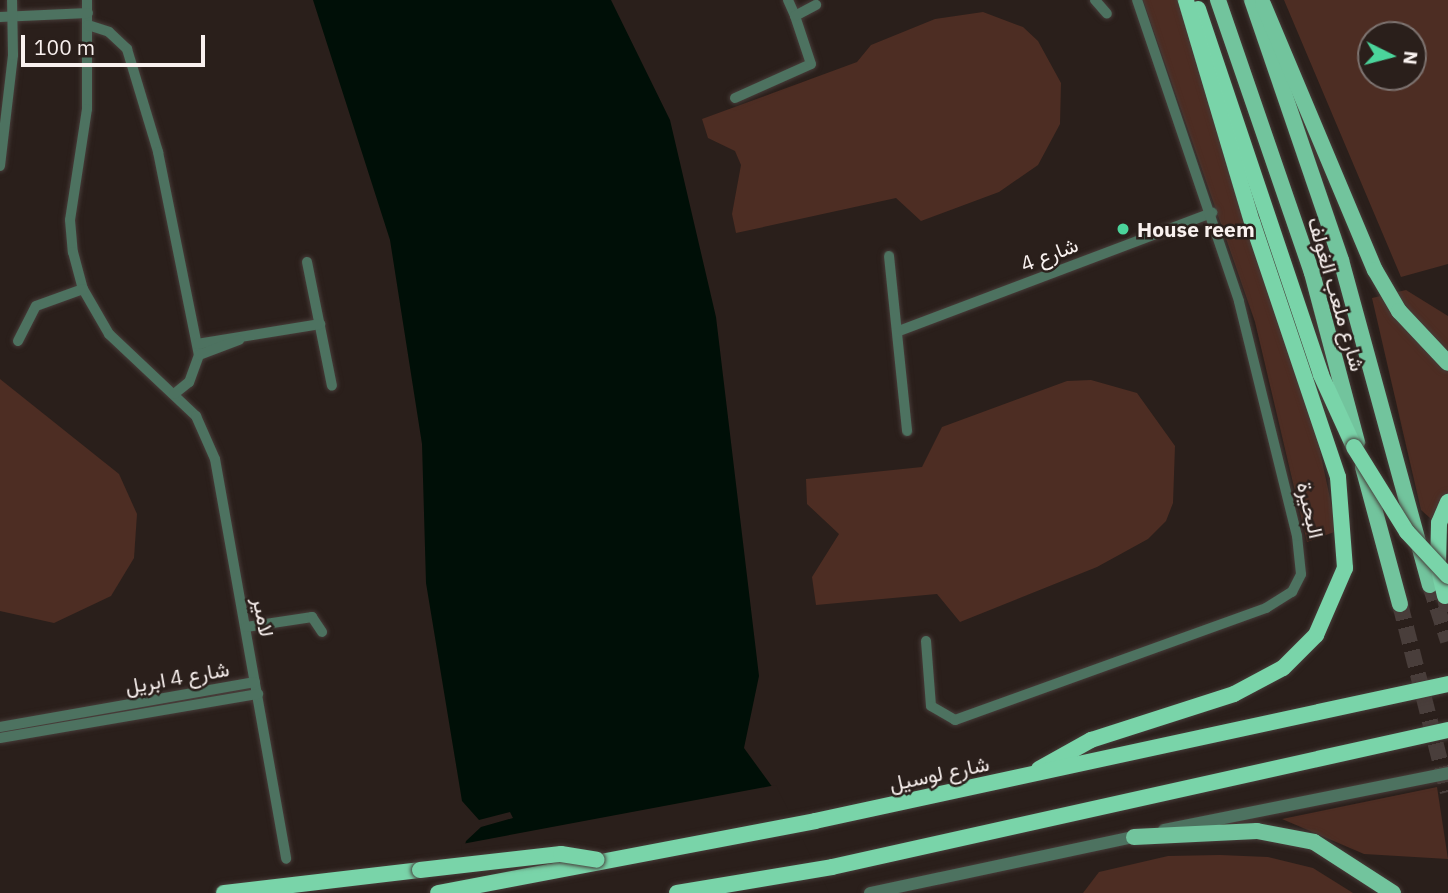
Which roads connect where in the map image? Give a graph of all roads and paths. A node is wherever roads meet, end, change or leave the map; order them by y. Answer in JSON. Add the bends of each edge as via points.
{"nodes":[{"id":1,"x":12,"y":0,"type":"edge"},
{"id":2,"x":87,"y":0,"type":"edge"},
{"id":3,"x":788,"y":0,"type":"edge"},
{"id":4,"x":1095,"y":0,"type":"edge"},
{"id":5,"x":1137,"y":0,"type":"edge"},
{"id":6,"x":1186,"y":0,"type":"edge"},
{"id":7,"x":1195,"y":0,"type":"edge"},
{"id":8,"x":1218,"y":0,"type":"edge"},
{"id":9,"x":1252,"y":0,"type":"edge"},
{"id":10,"x":1261,"y":0,"type":"edge"},
{"id":11,"x":816,"y":5,"type":"edge"},
{"id":12,"x":88,"y":13,"type":"junction"},
{"id":13,"x":1107,"y":14,"type":"dead end"},
{"id":14,"x":795,"y":16,"type":"junction"},
{"id":15,"x":0,"y":17,"type":"edge"},
{"id":16,"x":12,"y":17,"type":"junction"},
{"id":17,"x":88,"y":25,"type":"junction"},
{"id":18,"x":735,"y":98,"type":"dead end"},
{"id":19,"x":2,"y":143,"type":"edge"},
{"id":20,"x":0,"y":166,"type":"edge"},
{"id":21,"x":1212,"y":214,"type":"junction"},
{"id":22,"x":889,"y":256,"type":"dead end"},
{"id":23,"x":307,"y":262,"type":"dead end"},
{"id":24,"x":83,"y":289,"type":"junction"},
{"id":25,"x":320,"y":324,"type":"junction"},
{"id":26,"x":899,"y":331,"type":"junction"},
{"id":27,"x":18,"y":341,"type":"dead end"},
{"id":28,"x":198,"y":350,"type":"junction"},
{"id":29,"x":1448,"y":363,"type":"edge"},
{"id":30,"x":332,"y":386,"type":"dead end"},
{"id":31,"x":174,"y":394,"type":"junction"},
{"id":32,"x":907,"y":431,"type":"dead end"},
{"id":33,"x":1448,"y":502,"type":"edge"},
{"id":34,"x":1448,"y":576,"type":"tunnel mouth"},
{"id":35,"x":1430,"y":585,"type":"tunnel mouth"},
{"id":36,"x":1445,"y":596,"type":"tunnel mouth"},
{"id":37,"x":1400,"y":604,"type":"tunnel mouth"},
{"id":38,"x":246,"y":627,"type":"junction"},
{"id":39,"x":322,"y":632,"type":"dead end"},
{"id":40,"x":926,"y":641,"type":"dead end"},
{"id":41,"x":256,"y":682,"type":"junction"},
{"id":42,"x":1448,"y":684,"type":"edge"},
{"id":43,"x":257,"y":694,"type":"junction"},
{"id":44,"x":107,"y":715,"type":"junction"},
{"id":45,"x":0,"y":727,"type":"edge"},
{"id":46,"x":1448,"y":730,"type":"edge"},
{"id":47,"x":0,"y":738,"type":"edge"},
{"id":48,"x":1448,"y":773,"type":"edge"},
{"id":49,"x":1029,"y":776,"type":"junction"},
{"id":50,"x":1134,"y":836,"type":"junction"},
{"id":51,"x":286,"y":859,"type":"dead end"},
{"id":52,"x":597,"y":860,"type":"junction"},
{"id":53,"x":224,"y":893,"type":"edge"},
{"id":54,"x":438,"y":893,"type":"edge"},
{"id":55,"x":677,"y":893,"type":"edge"},
{"id":56,"x":870,"y":893,"type":"edge"},
{"id":57,"x":1393,"y":893,"type":"edge"}],
"edges":[{"from":1,"to":16,"type":"street"},
{"from":2,"to":12,"type":"street","name":"لامير"},
{"from":3,"to":14,"type":"street"},
{"from":4,"to":13,"type":"street"},
{"from":5,"to":21,"type":"street","name":"البحيرة"},
{"from":6,"to":49,"type":"highway","via":[[1252,222],[1338,477],[1345,568],[1316,635],[1283,668],[1234,694],[1091,740]]},
{"from":7,"to":34,"type":"highway","bridge":true,"via":[[1286,274],[1354,447],[1407,531]]},
{"from":8,"to":37,"type":"main road","name":"شارع ملعب الغولف","via":[[1312,273]]},
{"from":9,"to":35,"type":"main road","name":"شارع ملعب الغولف","via":[[1341,260]]},
{"from":10,"to":29,"type":"main road","via":[[1375,270],[1399,311]]},
{"from":11,"to":14,"type":"street"},
{"from":12,"to":16,"type":"street"},
{"from":12,"to":17,"type":"street","name":"لامير"},
{"from":14,"to":18,"type":"street","via":[[811,64]]},
{"from":15,"to":16,"type":"street"},
{"from":16,"to":19,"type":"street"},
{"from":17,"to":24,"type":"street","name":"لامير","via":[[87,109],[70,220]]},
{"from":17,"to":28,"type":"street","via":[[119,39],[134,62],[170,205]]},
{"from":19,"to":20,"type":"street"},
{"from":21,"to":26,"type":"street","name":"شارع 4"},
{"from":21,"to":40,"type":"street","name":"البحيرة","via":[[1297,536],[1301,574],[1292,592],[1266,608],[955,720],[931,706]]},
{"from":22,"to":26,"type":"street"},
{"from":23,"to":25,"type":"street"},
{"from":24,"to":27,"type":"street","via":[[36,306]]},
{"from":24,"to":31,"type":"street","name":"لامير","via":[[109,334]]},
{"from":25,"to":28,"type":"street"},
{"from":25,"to":30,"type":"street"},
{"from":26,"to":32,"type":"street"},
{"from":28,"to":31,"type":"street","via":[[194,374]]},
{"from":31,"to":38,"type":"street","name":"لامير","via":[[196,416],[215,459]]},
{"from":33,"to":36,"type":"highway","via":[[1438,534]]},
{"from":38,"to":39,"type":"street","via":[[312,617]]},
{"from":38,"to":41,"type":"street","name":"لامير"},
{"from":41,"to":43,"type":"street","name":"لامير"},
{"from":41,"to":44,"type":"street","name":"شارع 4 ابريل"},
{"from":42,"to":49,"type":"highway","name":"شارع لوسيل"},
{"from":43,"to":44,"type":"street","name":"شارع 4 ابريل"},
{"from":43,"to":51,"type":"street","name":"لامير"},
{"from":44,"to":45,"type":"street","name":"شارع 4 ابريل"},
{"from":44,"to":47,"type":"street","name":"شارع 4 ابريل"},
{"from":46,"to":55,"type":"highway","via":[[832,867]]},
{"from":48,"to":50,"type":"street"},
{"from":49,"to":52,"type":"highway","name":"شارع لوسيل"},
{"from":50,"to":56,"type":"street"},
{"from":50,"to":57,"type":"main road","via":[[1257,831],[1304,840],[1358,866]]},
{"from":52,"to":53,"type":"highway","bridge":true,"via":[[561,854]]},
{"from":52,"to":54,"type":"highway","name":"شارع لوسيل"}]}
